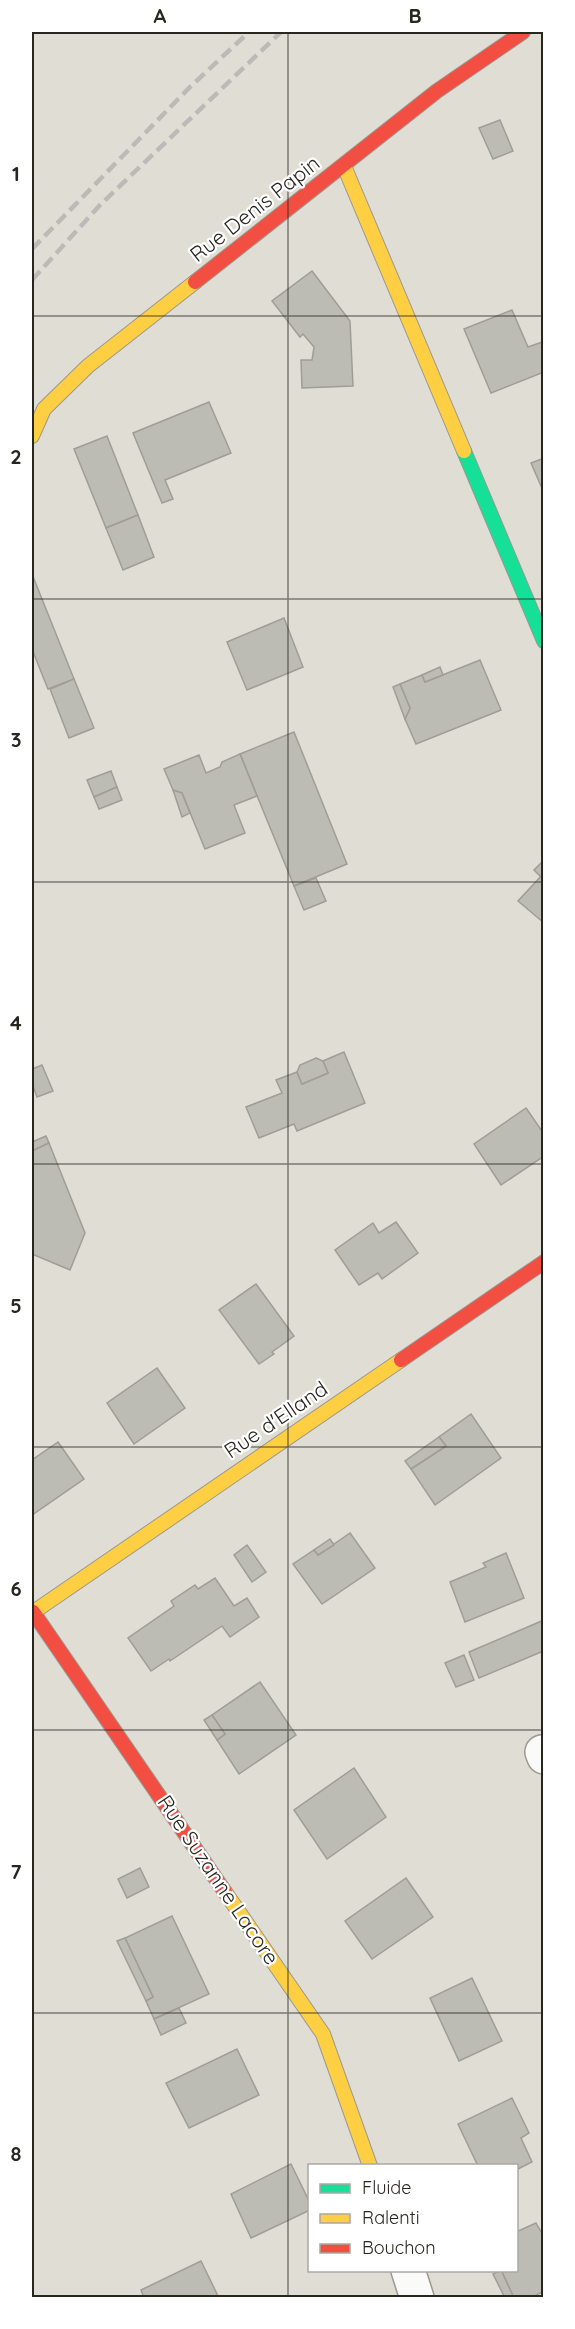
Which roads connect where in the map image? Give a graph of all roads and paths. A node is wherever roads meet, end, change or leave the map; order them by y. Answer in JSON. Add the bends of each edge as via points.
{"nodes":[{"id":1,"x":523,"y":32,"type":"edge"},
{"id":2,"x":344,"y":166,"type":"junction"},
{"id":3,"x":32,"y":436,"type":"edge"},
{"id":4,"x":543,"y":641,"type":"edge"},
{"id":5,"x":543,"y":1262,"type":"edge"},
{"id":6,"x":32,"y":1612,"type":"edge"},
{"id":7,"x":369,"y":2164,"type":"edge"}],
"edges":[{"from":1,"to":2,"type":"street","name":"Rue Denis Papin","via":[[437,91]]},
{"from":2,"to":3,"type":"street","name":"Rue Denis Papin","via":[[88,366],[44,408]]},
{"from":2,"to":4,"type":"street"},
{"from":5,"to":6,"type":"street","name":"Rue d'Elland"},
{"from":6,"to":7,"type":"street","name":"Rue Suzanne Lacore","via":[[323,2034]]}]}
